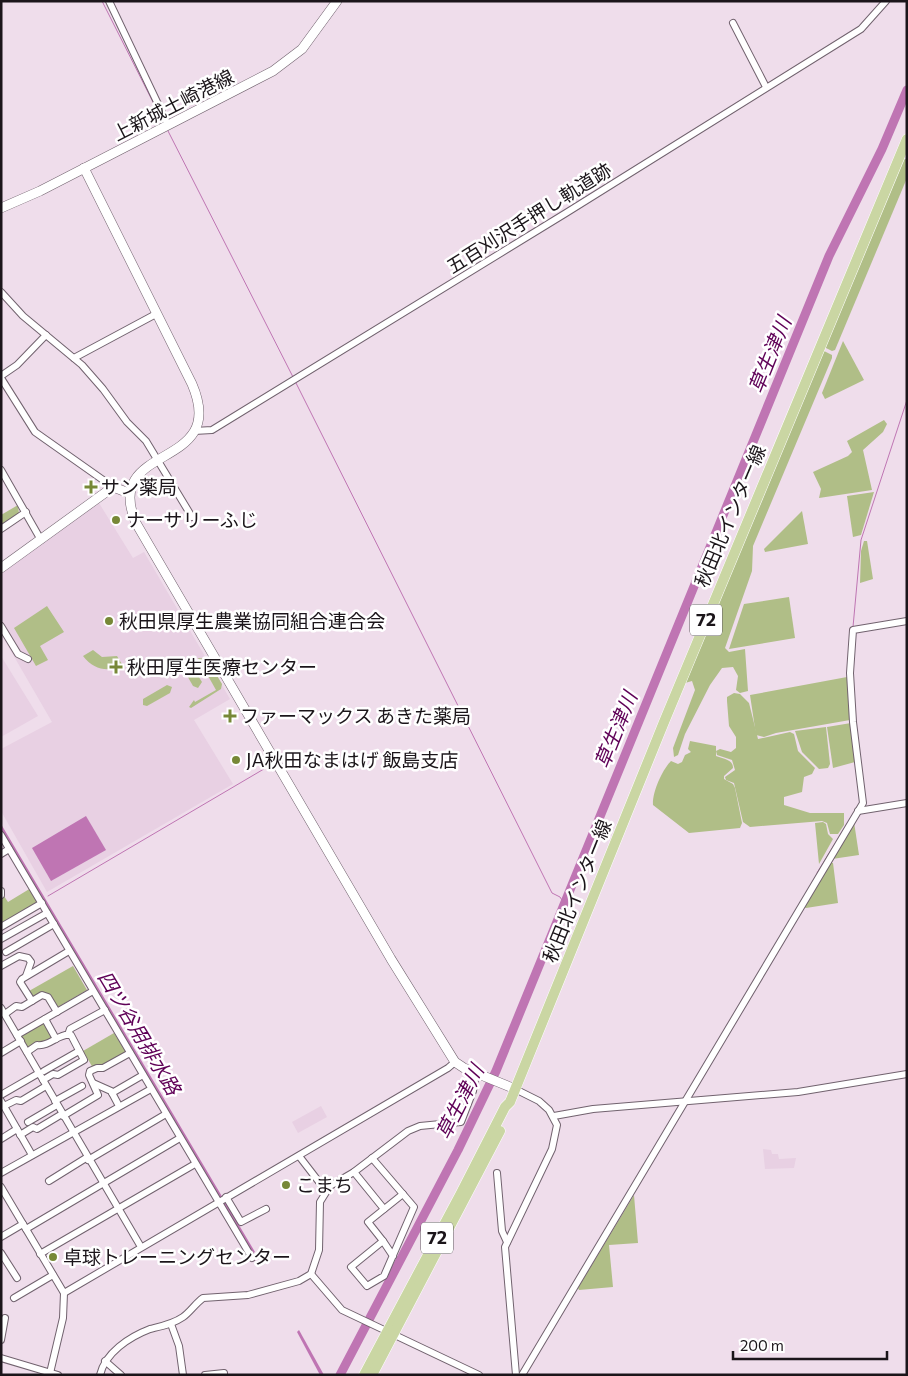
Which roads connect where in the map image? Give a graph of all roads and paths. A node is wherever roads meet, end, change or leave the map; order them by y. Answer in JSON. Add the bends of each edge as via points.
{"nodes":[{"id":1,"x":108,"y":1,"type":"edge"},
{"id":2,"x":337,"y":1,"type":"edge"},
{"id":3,"x":886,"y":1,"type":"edge"},
{"id":4,"x":733,"y":23,"type":"dead end"},
{"id":5,"x":766,"y":87,"type":"junction"},
{"id":6,"x":166,"y":126,"type":"junction"},
{"id":7,"x":907,"y":139,"type":"edge"},
{"id":8,"x":84,"y":168,"type":"junction"},
{"id":9,"x":2,"y":207,"type":"edge"},
{"id":10,"x":1,"y":292,"type":"edge"},
{"id":11,"x":156,"y":314,"type":"junction"},
{"id":12,"x":46,"y":335,"type":"junction"},
{"id":13,"x":74,"y":358,"type":"junction"},
{"id":14,"x":1,"y":377,"type":"edge"},
{"id":15,"x":194,"y":431,"type":"junction"},
{"id":16,"x":158,"y":460,"type":"junction"},
{"id":17,"x":1,"y":470,"type":"edge"},
{"id":18,"x":113,"y":487,"type":"junction"},
{"id":19,"x":129,"y":493,"type":"junction"},
{"id":20,"x":26,"y":512,"type":"junction"},
{"id":21,"x":192,"y":518,"type":"dead end"},
{"id":22,"x":2,"y":528,"type":"edge"},
{"id":23,"x":41,"y":540,"type":"junction"},
{"id":24,"x":1,"y":568,"type":"edge"},
{"id":25,"x":907,"y":621,"type":"edge"},
{"id":26,"x":1,"y":626,"type":"edge"},
{"id":27,"x":28,"y":659,"type":"dead end"},
{"id":28,"x":907,"y":803,"type":"edge"},
{"id":29,"x":858,"y":811,"type":"junction"},
{"id":30,"x":1,"y":835,"type":"edge"},
{"id":31,"x":10,"y":849,"type":"junction"},
{"id":32,"x":1,"y":854,"type":"edge"},
{"id":33,"x":1,"y":890,"type":"edge"},
{"id":34,"x":1,"y":895,"type":"edge"},
{"id":35,"x":42,"y":903,"type":"junction"},
{"id":36,"x":47,"y":913,"type":"junction"},
{"id":37,"x":13,"y":920,"type":"junction"},
{"id":38,"x":54,"y":924,"type":"junction"},
{"id":39,"x":1,"y":927,"type":"edge"},
{"id":40,"x":19,"y":929,"type":"junction"},
{"id":41,"x":1,"y":939,"type":"edge"},
{"id":42,"x":1,"y":944,"type":"edge"},
{"id":43,"x":69,"y":951,"type":"junction"},
{"id":44,"x":6,"y":952,"type":"junction"},
{"id":45,"x":11,"y":961,"type":"junction"},
{"id":46,"x":1,"y":966,"type":"edge"},
{"id":47,"x":26,"y":976,"type":"junction"},
{"id":48,"x":93,"y":991,"type":"junction"},
{"id":49,"x":32,"y":1001,"type":"junction"},
{"id":50,"x":105,"y":1010,"type":"junction"},
{"id":51,"x":3,"y":1012,"type":"edge"},
{"id":52,"x":57,"y":1012,"type":"junction"},
{"id":53,"x":45,"y":1019,"type":"junction"},
{"id":54,"x":68,"y":1035,"type":"junction"},
{"id":55,"x":19,"y":1038,"type":"junction"},
{"id":56,"x":56,"y":1039,"type":"junction"},
{"id":57,"x":79,"y":1051,"type":"junction"},
{"id":58,"x":27,"y":1052,"type":"junction"},
{"id":59,"x":1,"y":1053,"type":"edge"},
{"id":60,"x":130,"y":1053,"type":"junction"},
{"id":61,"x":455,"y":1062,"type":"junction"},
{"id":62,"x":41,"y":1072,"type":"junction"},
{"id":63,"x":478,"y":1074,"type":"junction"},
{"id":64,"x":907,"y":1074,"type":"edge"},
{"id":65,"x":143,"y":1075,"type":"junction"},
{"id":66,"x":45,"y":1083,"type":"junction"},
{"id":67,"x":94,"y":1083,"type":"junction"},
{"id":68,"x":82,"y":1086,"type":"dead end"},
{"id":69,"x":151,"y":1089,"type":"junction"},
{"id":70,"x":515,"y":1089,"type":"junction"},
{"id":71,"x":110,"y":1092,"type":"junction"},
{"id":72,"x":1,"y":1094,"type":"edge"},
{"id":73,"x":98,"y":1095,"type":"junction"},
{"id":74,"x":684,"y":1101,"type":"junction"},
{"id":75,"x":2,"y":1103,"type":"edge"},
{"id":76,"x":56,"y":1103,"type":"junction"},
{"id":77,"x":119,"y":1106,"type":"junction"},
{"id":78,"x":166,"y":1114,"type":"junction"},
{"id":79,"x":63,"y":1115,"type":"junction"},
{"id":80,"x":554,"y":1116,"type":"junction"},
{"id":81,"x":28,"y":1122,"type":"dead end"},
{"id":82,"x":19,"y":1132,"type":"junction"},
{"id":83,"x":73,"y":1133,"type":"junction"},
{"id":84,"x":180,"y":1138,"type":"junction"},
{"id":85,"x":1,"y":1139,"type":"edge"},
{"id":86,"x":32,"y":1155,"type":"junction"},
{"id":87,"x":299,"y":1156,"type":"junction"},
{"id":88,"x":372,"y":1158,"type":"junction"},
{"id":89,"x":87,"y":1159,"type":"junction"},
{"id":90,"x":195,"y":1164,"type":"junction"},
{"id":91,"x":354,"y":1172,"type":"junction"},
{"id":92,"x":1,"y":1173,"type":"edge"},
{"id":93,"x":497,"y":1173,"type":"dead end"},
{"id":94,"x":49,"y":1181,"type":"dead end"},
{"id":95,"x":102,"y":1183,"type":"junction"},
{"id":96,"x":1,"y":1187,"type":"edge"},
{"id":97,"x":326,"y":1191,"type":"junction"},
{"id":98,"x":403,"y":1194,"type":"junction"},
{"id":99,"x":222,"y":1200,"type":"junction"},
{"id":100,"x":118,"y":1209,"type":"junction"},
{"id":101,"x":266,"y":1209,"type":"dead end"},
{"id":102,"x":384,"y":1209,"type":"junction"},
{"id":103,"x":24,"y":1227,"type":"junction"},
{"id":104,"x":1,"y":1237,"type":"edge"},
{"id":105,"x":384,"y":1241,"type":"junction"},
{"id":106,"x":507,"y":1242,"type":"junction"},
{"id":107,"x":140,"y":1247,"type":"junction"},
{"id":108,"x":1,"y":1253,"type":"edge"},
{"id":109,"x":40,"y":1254,"type":"junction"},
{"id":110,"x":393,"y":1256,"type":"junction"},
{"id":111,"x":252,"y":1258,"type":"dead end"},
{"id":112,"x":311,"y":1274,"type":"junction"},
{"id":113,"x":53,"y":1275,"type":"junction"},
{"id":114,"x":17,"y":1278,"type":"dead end"},
{"id":115,"x":64,"y":1294,"type":"junction"},
{"id":116,"x":14,"y":1298,"type":"dead end"},
{"id":117,"x":4,"y":1318,"type":"dead end"},
{"id":118,"x":172,"y":1324,"type":"junction"},
{"id":119,"x":390,"y":1334,"type":"junction"},
{"id":120,"x":1,"y":1340,"type":"edge"},
{"id":121,"x":1,"y":1358,"type":"edge"},
{"id":122,"x":105,"y":1361,"type":"junction"},
{"id":123,"x":224,"y":1373,"type":"dead end"},
{"id":124,"x":54,"y":1374,"type":"edge"},
{"id":125,"x":100,"y":1375,"type":"edge"},
{"id":126,"x":121,"y":1375,"type":"edge"},
{"id":127,"x":183,"y":1375,"type":"edge"},
{"id":128,"x":205,"y":1375,"type":"edge"},
{"id":129,"x":364,"y":1375,"type":"edge"},
{"id":130,"x":372,"y":1375,"type":"edge"},
{"id":131,"x":479,"y":1375,"type":"edge"},
{"id":132,"x":516,"y":1375,"type":"edge"},
{"id":133,"x":522,"y":1375,"type":"edge"}],
"edges":[{"from":1,"to":6,"type":"street"},
{"from":2,"to":6,"type":"street","name":"上新城土崎港線","via":[[292,58],[265,76]]},
{"from":3,"to":5,"type":"street","name":"五百刈沢手押し軌道跡","via":[[861,29]]},
{"from":4,"to":5,"type":"street"},
{"from":5,"to":15,"type":"street","name":"五百刈沢手押し軌道跡","via":[[566,214],[212,430]]},
{"from":6,"to":8,"type":"street","name":"上新城土崎港線"},
{"from":7,"to":70,"type":"main road","name":"秋田北インター線","number":"72"},
{"from":8,"to":9,"type":"street","name":"上新城土崎港線"},
{"from":8,"to":11,"type":"street"},
{"from":10,"to":12,"type":"street"},
{"from":11,"to":13,"type":"street"},
{"from":11,"to":15,"type":"street","via":[[196,394],[199,414]]},
{"from":12,"to":13,"type":"street"},
{"from":12,"to":14,"type":"street"},
{"from":13,"to":16,"type":"street","via":[[104,389]]},
{"from":14,"to":18,"type":"street","via":[[34,432]]},
{"from":15,"to":16,"type":"street","via":[[180,447]]},
{"from":16,"to":19,"type":"street","via":[[139,473]]},
{"from":16,"to":21,"type":"street"},
{"from":17,"to":20,"type":"street"},
{"from":18,"to":19,"type":"street"},
{"from":18,"to":23,"type":"street"},
{"from":19,"to":61,"type":"street","via":[[136,523]]},
{"from":20,"to":22,"type":"street"},
{"from":20,"to":23,"type":"street"},
{"from":23,"to":24,"type":"street"},
{"from":25,"to":29,"type":"street","via":[[853,630],[852,712],[863,795]]},
{"from":26,"to":27,"type":"street","via":[[18,654]]},
{"from":28,"to":29,"type":"street"},
{"from":29,"to":74,"type":"street"},
{"from":30,"to":31,"type":"street"},
{"from":31,"to":32,"type":"street"},
{"from":31,"to":35,"type":"street"},
{"from":33,"to":34,"type":"street"},
{"from":35,"to":36,"type":"street"},
{"from":35,"to":37,"type":"street"},
{"from":36,"to":38,"type":"street"},
{"from":36,"to":40,"type":"street"},
{"from":37,"to":39,"type":"street"},
{"from":37,"to":40,"type":"street"},
{"from":38,"to":43,"type":"street"},
{"from":38,"to":44,"type":"street"},
{"from":40,"to":41,"type":"street"},
{"from":42,"to":44,"type":"street"},
{"from":43,"to":47,"type":"street"},
{"from":43,"to":48,"type":"street"},
{"from":44,"to":45,"type":"street"},
{"from":45,"to":46,"type":"street"},
{"from":45,"to":47,"type":"street","via":[[19,956],[28,958]]},
{"from":47,"to":49,"type":"street","via":[[20,982]]},
{"from":48,"to":50,"type":"street"},
{"from":48,"to":52,"type":"street"},
{"from":49,"to":51,"type":"street"},
{"from":49,"to":52,"type":"street","via":[[42,995],[48,996]]},
{"from":50,"to":54,"type":"street","via":[[70,1029]]},
{"from":50,"to":60,"type":"street"},
{"from":51,"to":55,"type":"street"},
{"from":52,"to":53,"type":"street"},
{"from":53,"to":55,"type":"street"},
{"from":53,"to":56,"type":"street"},
{"from":54,"to":56,"type":"street"},
{"from":54,"to":57,"type":"street"},
{"from":55,"to":58,"type":"street"},
{"from":55,"to":59,"type":"street"},
{"from":56,"to":58,"type":"street","via":[[44,1046],[36,1045]]},
{"from":57,"to":62,"type":"street"},
{"from":57,"to":66,"type":"street","via":[[84,1060],[58,1075],[53,1074]]},
{"from":58,"to":62,"type":"street"},
{"from":60,"to":65,"type":"street"},
{"from":60,"to":67,"type":"street","via":[[103,1068],[90,1071]]},
{"from":61,"to":63,"type":"street"},
{"from":61,"to":87,"type":"street"},
{"from":62,"to":66,"type":"street"},
{"from":62,"to":72,"type":"street"},
{"from":63,"to":70,"type":"street"},
{"from":63,"to":88,"type":"street","via":[[461,1122],[414,1128]]},
{"from":64,"to":74,"type":"street","via":[[798,1092]]},
{"from":65,"to":69,"type":"street"},
{"from":65,"to":71,"type":"street"},
{"from":66,"to":75,"type":"street","via":[[21,1101]]},
{"from":66,"to":76,"type":"street"},
{"from":67,"to":71,"type":"street"},
{"from":67,"to":73,"type":"street"},
{"from":68,"to":76,"type":"street"},
{"from":69,"to":77,"type":"street"},
{"from":69,"to":78,"type":"street"},
{"from":70,"to":80,"type":"street","via":[[538,1101]]},
{"from":70,"to":119,"type":"main road","name":"秋田北インター線","number":"72","via":[[508,1115],[483,1166]]},
{"from":71,"to":73,"type":"street"},
{"from":71,"to":77,"type":"street"},
{"from":73,"to":79,"type":"street"},
{"from":74,"to":80,"type":"street"},
{"from":74,"to":133,"type":"street"},
{"from":75,"to":82,"type":"street"},
{"from":76,"to":79,"type":"street"},
{"from":76,"to":81,"type":"street"},
{"from":77,"to":83,"type":"street"},
{"from":78,"to":84,"type":"street"},
{"from":78,"to":89,"type":"street"},
{"from":79,"to":82,"type":"street","via":[[37,1129],[33,1127]]},
{"from":79,"to":83,"type":"street"},
{"from":80,"to":106,"type":"street","via":[[557,1125],[552,1149]]},
{"from":82,"to":85,"type":"street"},
{"from":82,"to":86,"type":"street"},
{"from":83,"to":86,"type":"street"},
{"from":83,"to":89,"type":"street"},
{"from":84,"to":90,"type":"street"},
{"from":84,"to":95,"type":"street"},
{"from":86,"to":92,"type":"street"},
{"from":87,"to":97,"type":"street"},
{"from":87,"to":99,"type":"street"},
{"from":88,"to":91,"type":"street"},
{"from":88,"to":98,"type":"street"},
{"from":89,"to":94,"type":"street"},
{"from":89,"to":95,"type":"street"},
{"from":90,"to":99,"type":"street"},
{"from":90,"to":100,"type":"street"},
{"from":91,"to":97,"type":"street"},
{"from":91,"to":102,"type":"street"},
{"from":93,"to":106,"type":"street","via":[[502,1231]]},
{"from":95,"to":100,"type":"street"},
{"from":95,"to":103,"type":"street"},
{"from":96,"to":103,"type":"street"},
{"from":97,"to":112,"type":"street","via":[[320,1202],[319,1250]]},
{"from":98,"to":102,"type":"street"},
{"from":98,"to":110,"type":"street","via":[[414,1207]]},
{"from":99,"to":101,"type":"street","via":[[241,1222]]},
{"from":99,"to":107,"type":"street"},
{"from":99,"to":111,"type":"street"},
{"from":100,"to":107,"type":"street"},
{"from":100,"to":109,"type":"street"},
{"from":102,"to":105,"type":"street","via":[[368,1222]]},
{"from":103,"to":104,"type":"street"},
{"from":103,"to":109,"type":"street"},
{"from":105,"to":110,"type":"street"},
{"from":105,"to":110,"type":"street","via":[[351,1267],[367,1286],[384,1276]]},
{"from":106,"to":132,"type":"street","via":[[504,1253]]},
{"from":107,"to":115,"type":"street"},
{"from":108,"to":114,"type":"street"},
{"from":109,"to":113,"type":"street"},
{"from":112,"to":118,"type":"street","via":[[299,1281],[248,1295],[203,1298]]},
{"from":112,"to":119,"type":"street","via":[[342,1310]]},
{"from":113,"to":115,"type":"street"},
{"from":113,"to":116,"type":"street"},
{"from":115,"to":124,"type":"street"},
{"from":117,"to":120,"type":"street"},
{"from":118,"to":122,"type":"street","via":[[148,1330]]},
{"from":118,"to":127,"type":"street"},
{"from":119,"to":129,"type":"main road","name":"秋田北インター線","number":"72"},
{"from":119,"to":130,"type":"main road","name":"秋田北インター線","number":"72"},
{"from":119,"to":131,"type":"street"},
{"from":121,"to":124,"type":"street"},
{"from":122,"to":125,"type":"street"},
{"from":122,"to":126,"type":"street"},
{"from":123,"to":128,"type":"street"}]}
